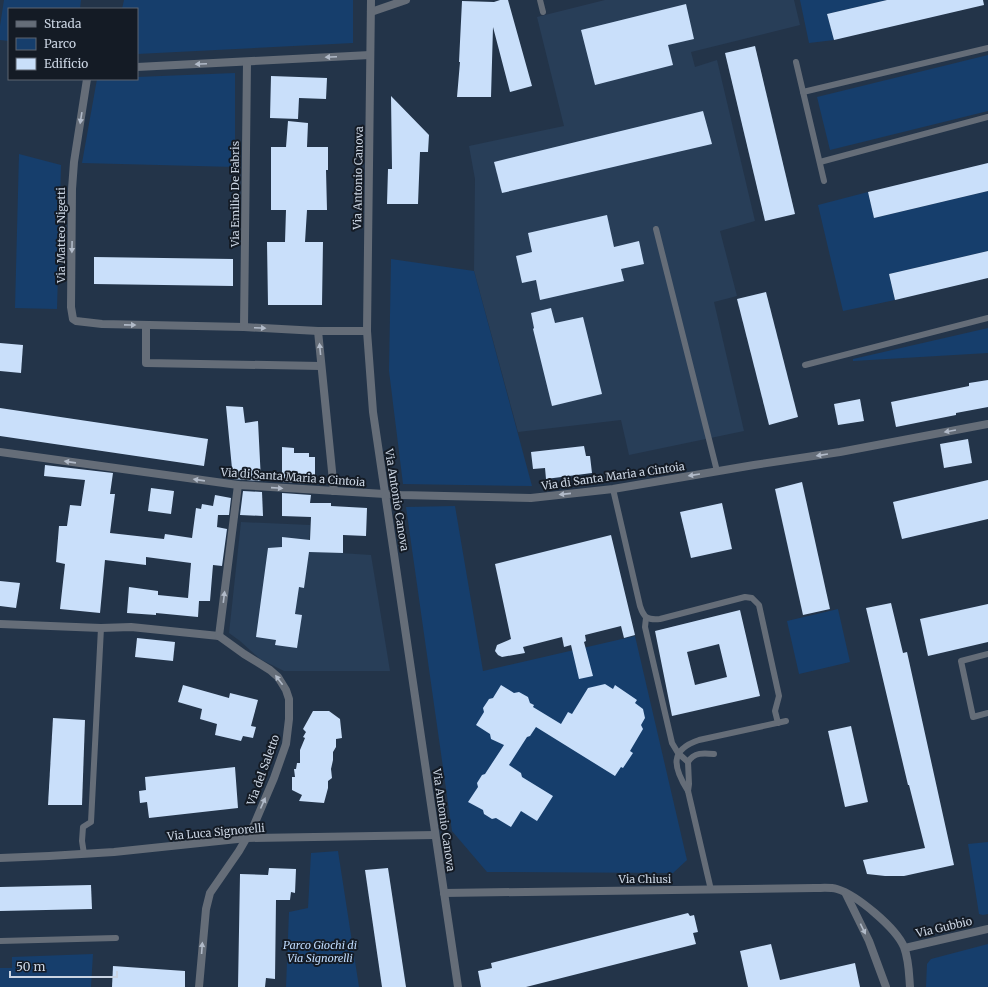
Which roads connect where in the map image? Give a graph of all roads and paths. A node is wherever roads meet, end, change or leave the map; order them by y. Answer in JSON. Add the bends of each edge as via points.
{"nodes":[{"id":1,"x":371,"y":0,"type":"edge"},
{"id":2,"x":406,"y":0,"type":"edge"},
{"id":3,"x":540,"y":0,"type":"edge"},
{"id":4,"x":371,"y":12,"type":"junction"},
{"id":5,"x":544,"y":12,"type":"dead end"},
{"id":6,"x":988,"y":48,"type":"edge"},
{"id":7,"x":370,"y":56,"type":"junction"},
{"id":8,"x":247,"y":62,"type":"junction"},
{"id":9,"x":796,"y":62,"type":"dead end"},
{"id":10,"x":138,"y":67,"type":"edge"},
{"id":11,"x":87,"y":80,"type":"edge"},
{"id":12,"x":803,"y":92,"type":"junction"},
{"id":13,"x":988,"y":117,"type":"edge"},
{"id":14,"x":820,"y":162,"type":"junction"},
{"id":15,"x":824,"y":181,"type":"dead end"},
{"id":16,"x":656,"y":229,"type":"dead end"},
{"id":17,"x":988,"y":318,"type":"edge"},
{"id":18,"x":146,"y":325,"type":"junction"},
{"id":19,"x":244,"y":327,"type":"junction"},
{"id":20,"x":318,"y":331,"type":"junction"},
{"id":21,"x":367,"y":331,"type":"junction"},
{"id":22,"x":804,"y":365,"type":"dead end"},
{"id":23,"x":322,"y":366,"type":"junction"},
{"id":24,"x":988,"y":424,"type":"edge"},
{"id":25,"x":0,"y":452,"type":"edge"},
{"id":26,"x":718,"y":471,"type":"junction"},
{"id":27,"x":238,"y":485,"type":"junction"},
{"id":28,"x":613,"y":489,"type":"junction"},
{"id":29,"x":334,"y":491,"type":"junction"},
{"id":30,"x":385,"y":494,"type":"junction"},
{"id":31,"x":646,"y":618,"type":"junction"},
{"id":32,"x":0,"y":624,"type":"edge"},
{"id":33,"x":101,"y":628,"type":"junction"},
{"id":34,"x":219,"y":636,"type":"junction"},
{"id":35,"x":988,"y":654,"type":"edge"},
{"id":36,"x":988,"y":714,"type":"edge"},
{"id":37,"x":786,"y":721,"type":"dead end"},
{"id":38,"x":778,"y":723,"type":"junction"},
{"id":39,"x":678,"y":753,"type":"junction"},
{"id":40,"x":714,"y":754,"type":"dead end"},
{"id":41,"x":688,"y":762,"type":"junction"},
{"id":42,"x":688,"y":791,"type":"junction"},
{"id":43,"x":435,"y":835,"type":"junction"},
{"id":44,"x":247,"y":838,"type":"junction"},
{"id":45,"x":84,"y":854,"type":"junction"},
{"id":46,"x":0,"y":858,"type":"edge"},
{"id":47,"x":711,"y":890,"type":"junction"},
{"id":48,"x":444,"y":893,"type":"junction"},
{"id":49,"x":846,"y":894,"type":"junction"},
{"id":50,"x":988,"y":929,"type":"edge"},
{"id":51,"x":116,"y":938,"type":"dead end"},
{"id":52,"x":0,"y":941,"type":"edge"},
{"id":53,"x":905,"y":948,"type":"junction"},
{"id":54,"x":199,"y":987,"type":"edge"},
{"id":55,"x":458,"y":987,"type":"edge"},
{"id":56,"x":886,"y":987,"type":"edge"},
{"id":57,"x":910,"y":987,"type":"edge"}],
"edges":[{"from":1,"to":4,"type":"street","name":"Via Antonio Canova"},
{"from":2,"to":4,"type":"street"},
{"from":3,"to":5,"type":"lane"},
{"from":4,"to":7,"type":"street","name":"Via Antonio Canova"},
{"from":6,"to":12,"type":"lane"},
{"from":7,"to":8,"type":"street","one_way":true},
{"from":7,"to":21,"type":"street","name":"Via Antonio Canova"},
{"from":8,"to":10,"type":"street","one_way":true},
{"from":8,"to":19,"type":"street","name":"Via Emilio De Fabris"},
{"from":9,"to":12,"type":"lane"},
{"from":11,"to":18,"type":"street","name":"Via Matteo Nigetti","one_way":true,"via":[[72,182],[73,319],[79,323]]},
{"from":12,"to":14,"type":"lane"},
{"from":13,"to":14,"type":"lane"},
{"from":14,"to":15,"type":"lane"},
{"from":16,"to":26,"type":"lane"},
{"from":17,"to":22,"type":"lane"},
{"from":18,"to":19,"type":"street","name":"Via Matteo Nigetti"},
{"from":18,"to":23,"type":"street","via":[[146,363]]},
{"from":19,"to":20,"type":"street","name":"Via Matteo Nigetti","one_way":true},
{"from":20,"to":21,"type":"street","name":"Via Matteo Nigetti"},
{"from":23,"to":20,"type":"street","one_way":true},
{"from":21,"to":30,"type":"street","name":"Via Antonio Canova","via":[[372,412]]},
{"from":23,"to":29,"type":"street"},
{"from":24,"to":26,"type":"street","name":"Via di Santa Maria a Cintoia","one_way":true,"via":[[840,452]]},
{"from":27,"to":25,"type":"street","name":"Via di Santa Maria a Cintoia","one_way":true},
{"from":26,"to":28,"type":"street","name":"Via di Santa Maria a Cintoia","one_way":true},
{"from":27,"to":29,"type":"street","name":"Via di Santa Maria a Cintoia","one_way":true},
{"from":34,"to":27,"type":"street","one_way":true},
{"from":28,"to":30,"type":"street","name":"Via di Santa Maria a Cintoia","one_way":true,"via":[[531,498]]},
{"from":28,"to":31,"type":"lane","via":[[640,606]]},
{"from":29,"to":30,"type":"street","name":"Via di Santa Maria a Cintoia"},
{"from":30,"to":43,"type":"street","name":"Via Antonio Canova"},
{"from":31,"to":38,"type":"lane","via":[[660,619],[745,597],[752,598],[759,605],[779,696],[776,711]]},
{"from":31,"to":39,"type":"lane","via":[[645,627],[672,743]]},
{"from":32,"to":33,"type":"street"},
{"from":33,"to":34,"type":"street","via":[[131,627]]},
{"from":33,"to":45,"type":"lane","via":[[91,822],[83,827]]},
{"from":44,"to":34,"type":"street","name":"Via del Saletto","one_way":true,"via":[[286,744],[289,699],[278,677]]},
{"from":35,"to":36,"type":"lane","via":[[961,661],[973,717]]},
{"from":37,"to":38,"type":"lane"},
{"from":38,"to":39,"type":"lane","via":[[699,740],[690,743]]},
{"from":39,"to":41,"type":"lane"},
{"from":39,"to":42,"type":"lane","via":[[677,768]]},
{"from":40,"to":41,"type":"lane","via":[[696,754]]},
{"from":41,"to":42,"type":"lane"},
{"from":42,"to":47,"type":"lane"},
{"from":43,"to":44,"type":"street","name":"Via Luca Signorelli"},
{"from":43,"to":48,"type":"street","name":"Via Antonio Canova"},
{"from":44,"to":45,"type":"street","name":"Via Luca Signorelli"},
{"from":54,"to":44,"type":"street","name":"Via del Saletto","one_way":true,"via":[[208,900],[212,888]]},
{"from":45,"to":46,"type":"street","name":"Via Luca Signorelli"},
{"from":47,"to":48,"type":"street","name":"Via Chiusi"},
{"from":47,"to":49,"type":"street","name":"Via Chiusi","via":[[824,888],[837,889]]},
{"from":48,"to":55,"type":"street","name":"Via Antonio Canova"},
{"from":49,"to":53,"type":"street","name":"Via Chiusi","via":[[883,920],[899,937]]},
{"from":49,"to":56,"type":"street","one_way":true,"via":[[869,942]]},
{"from":50,"to":53,"type":"street","name":"Via Gubbio"},
{"from":51,"to":52,"type":"lane"},
{"from":53,"to":57,"type":"street"}]}
